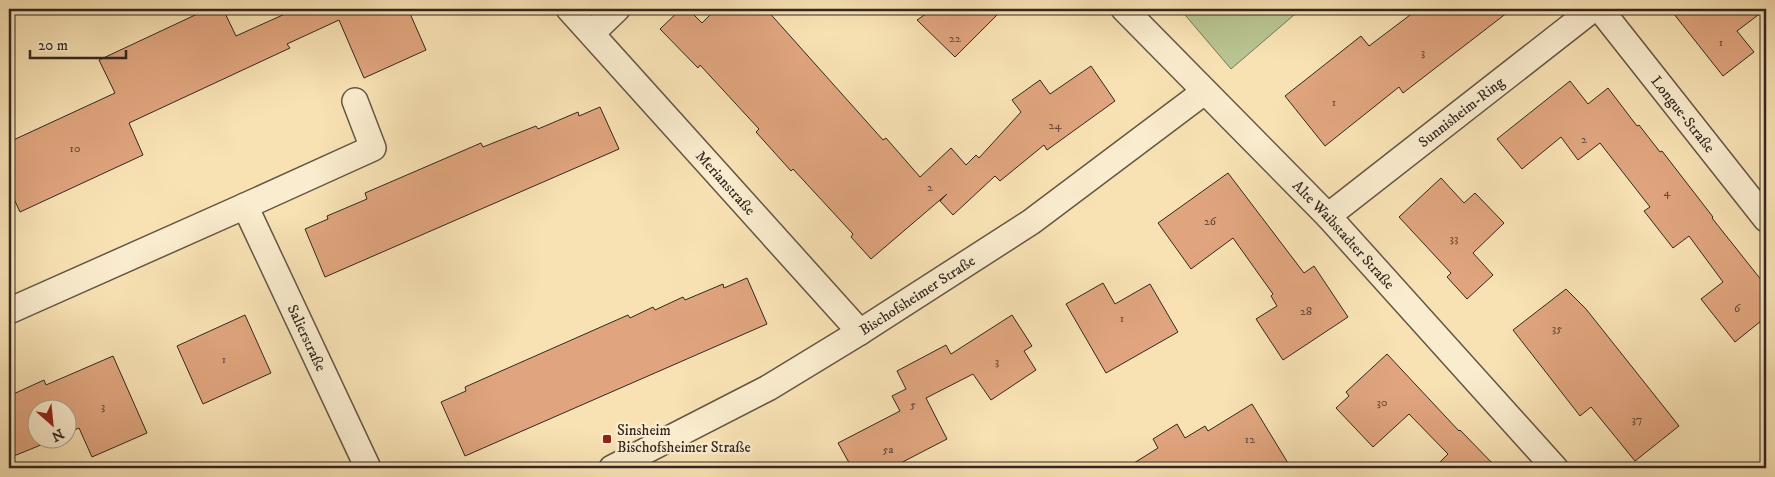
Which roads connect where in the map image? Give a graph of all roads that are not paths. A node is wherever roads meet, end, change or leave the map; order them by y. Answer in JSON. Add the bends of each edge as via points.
{"nodes":[{"id":1,"x":568,"y":9,"type":"edge"},
{"id":2,"x":617,"y":9,"type":"edge"},
{"id":3,"x":1124,"y":9,"type":"edge"},
{"id":4,"x":1593,"y":9,"type":"edge"},
{"id":5,"x":1600,"y":9,"type":"edge"},
{"id":6,"x":592,"y":33,"type":"junction"},
{"id":7,"x":1204,"y":92,"type":"junction"},
{"id":8,"x":356,"y":101,"type":"dead end"},
{"id":9,"x":245,"y":206,"type":"junction"},
{"id":10,"x":1328,"y":216,"type":"junction"},
{"id":11,"x":1766,"y":218,"type":"edge"},
{"id":12,"x":9,"y":311,"type":"edge"},
{"id":13,"x":860,"y":332,"type":"junction"},
{"id":14,"x":368,"y":468,"type":"edge"},
{"id":15,"x":612,"y":468,"type":"edge"},
{"id":16,"x":1555,"y":468,"type":"edge"}],
"edges":[{"from":1,"to":6,"type":"street","name":"Merianstraße"},
{"from":2,"to":6,"type":"street"},
{"from":3,"to":7,"type":"street","name":"Alte Waibstadter Straße"},
{"from":4,"to":10,"type":"street","name":"Sunnisheim-Ring"},
{"from":5,"to":11,"type":"street","name":"Longue-Straße"},
{"from":6,"to":13,"type":"street","name":"Merianstraße"},
{"from":7,"to":10,"type":"street","name":"Alte Waibstadter Straße"},
{"from":7,"to":13,"type":"street","name":"Bischofsheimer Straße","via":[[1030,222]]},
{"from":8,"to":9,"type":"street","via":[[374,148]]},
{"from":9,"to":12,"type":"street"},
{"from":9,"to":14,"type":"street","name":"Salierstraße"},
{"from":10,"to":16,"type":"street","name":"Alte Waibstadter Straße"},
{"from":13,"to":15,"type":"street","name":"Bischofsheimer Straße","via":[[768,388]]}]}
